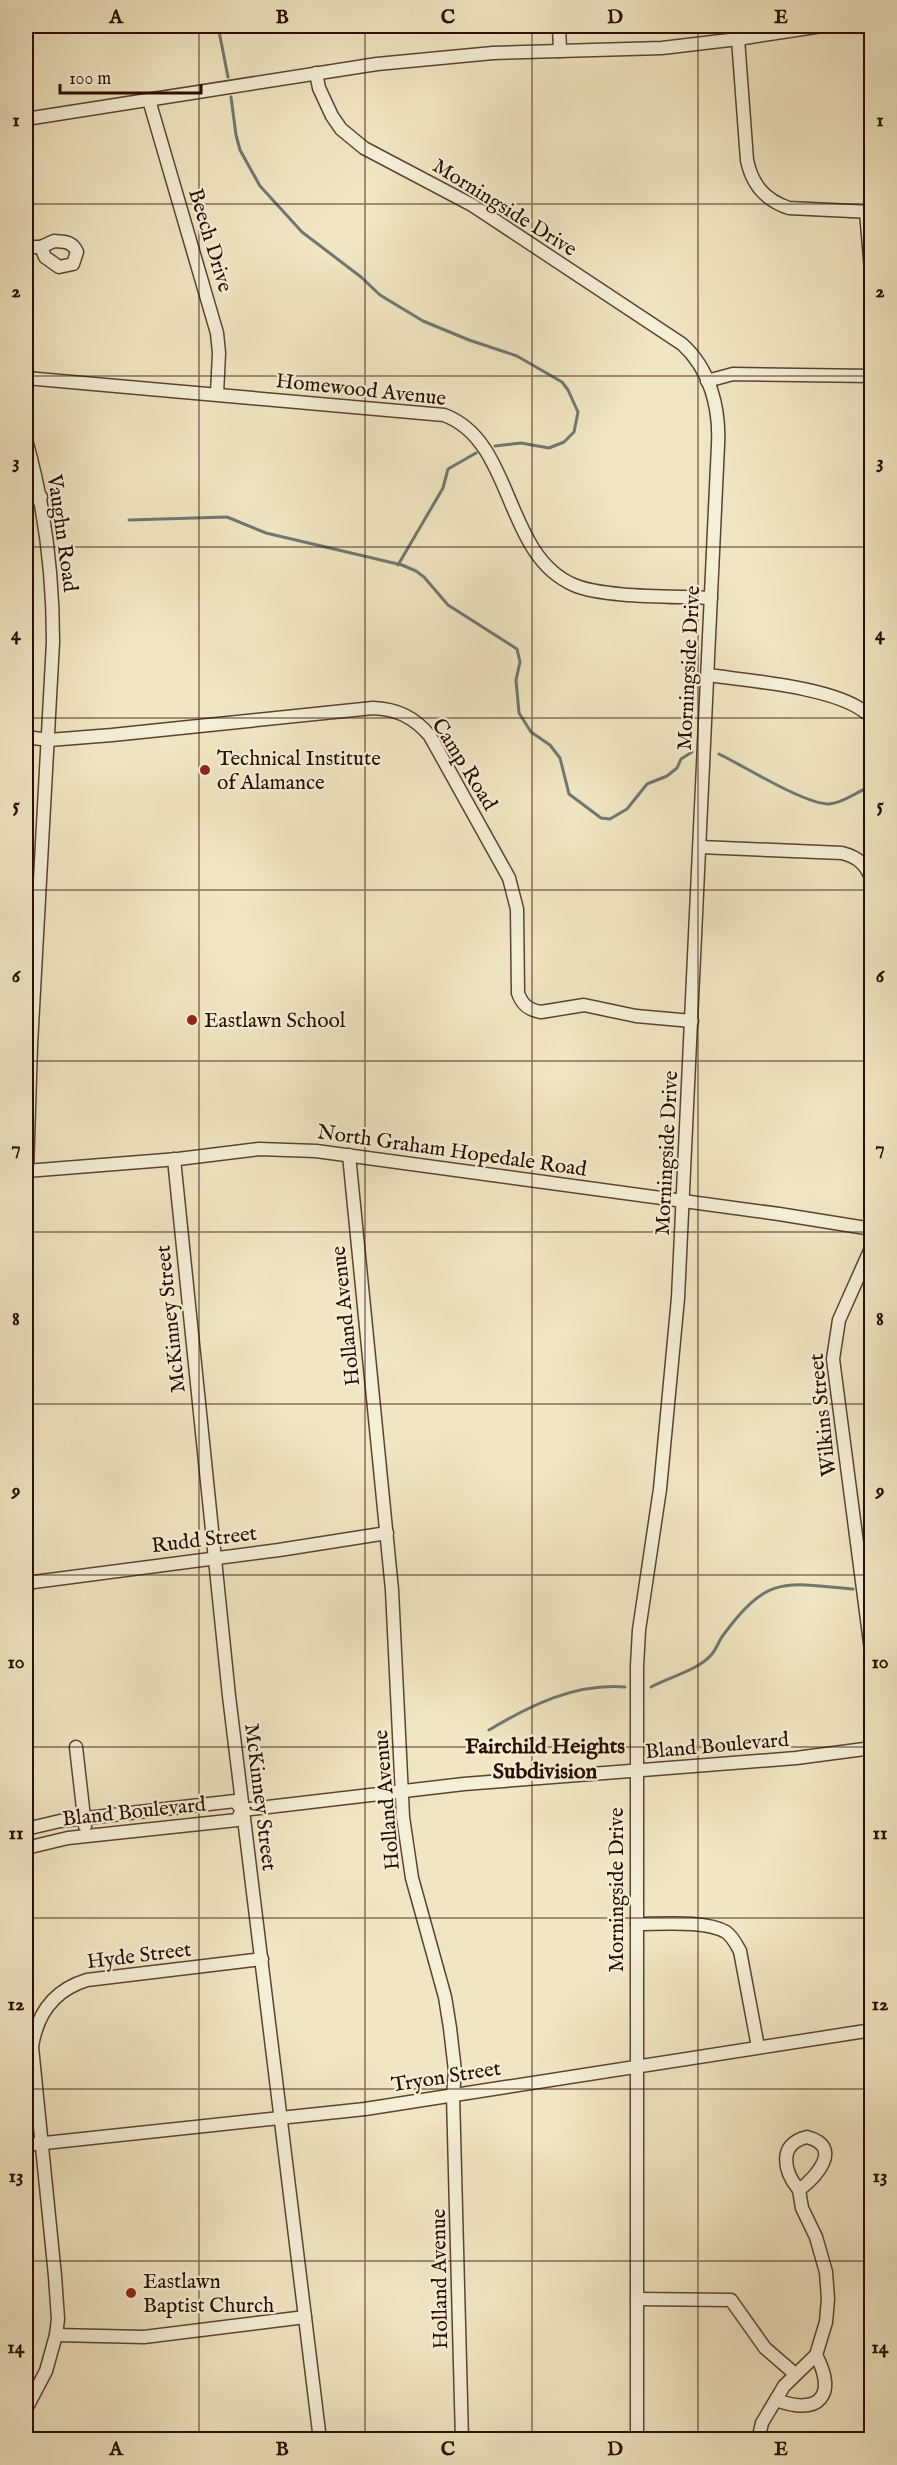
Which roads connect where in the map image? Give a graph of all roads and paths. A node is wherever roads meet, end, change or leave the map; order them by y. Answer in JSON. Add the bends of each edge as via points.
{"nodes":[{"id":1,"x":559,"y":26,"type":"edge"},
{"id":2,"x":822,"y":26,"type":"edge"},
{"id":3,"x":738,"y":39,"type":"junction"},
{"id":4,"x":560,"y":51,"type":"junction"},
{"id":5,"x":316,"y":73,"type":"junction"},
{"id":6,"x":149,"y":100,"type":"junction"},
{"id":7,"x":26,"y":119,"type":"edge"},
{"id":8,"x":869,"y":212,"type":"edge"},
{"id":9,"x":26,"y":247,"type":"edge"},
{"id":10,"x":41,"y":247,"type":"dead end"},
{"id":11,"x":872,"y":282,"type":"edge"},
{"id":12,"x":872,"y":376,"type":"edge"},
{"id":13,"x":26,"y":378,"type":"edge"},
{"id":14,"x":707,"y":381,"type":"junction"},
{"id":15,"x":217,"y":394,"type":"junction"},
{"id":16,"x":26,"y":440,"type":"edge"},
{"id":17,"x":41,"y":497,"type":"junction"},
{"id":18,"x":26,"y":500,"type":"edge"},
{"id":19,"x":711,"y":598,"type":"junction"},
{"id":20,"x":708,"y":675,"type":"junction"},
{"id":21,"x":865,"y":712,"type":"dead end"},
{"id":22,"x":26,"y":737,"type":"edge"},
{"id":23,"x":49,"y":740,"type":"junction"},
{"id":24,"x":700,"y":847,"type":"junction"},
{"id":25,"x":872,"y":881,"type":"edge"},
{"id":26,"x":872,"y":898,"type":"edge"},
{"id":27,"x":871,"y":915,"type":"edge"},
{"id":28,"x":26,"y":916,"type":"edge"},
{"id":29,"x":39,"y":917,"type":"junction"},
{"id":30,"x":692,"y":1021,"type":"junction"},
{"id":31,"x":349,"y":1155,"type":"junction"},
{"id":32,"x":174,"y":1159,"type":"junction"},
{"id":33,"x":26,"y":1171,"type":"edge"},
{"id":34,"x":684,"y":1201,"type":"junction"},
{"id":35,"x":872,"y":1229,"type":"edge"},
{"id":36,"x":872,"y":1246,"type":"edge"},
{"id":37,"x":387,"y":1533,"type":"junction"},
{"id":38,"x":213,"y":1558,"type":"junction"},
{"id":39,"x":26,"y":1583,"type":"edge"},
{"id":40,"x":872,"y":1658,"type":"edge"},
{"id":41,"x":76,"y":1747,"type":"dead end"},
{"id":42,"x":872,"y":1748,"type":"edge"},
{"id":43,"x":636,"y":1771,"type":"junction"},
{"id":44,"x":402,"y":1792,"type":"junction"},
{"id":45,"x":242,"y":1810,"type":"junction"},
{"id":46,"x":84,"y":1819,"type":"junction"},
{"id":47,"x":26,"y":1829,"type":"edge"},
{"id":48,"x":87,"y":1836,"type":"junction"},
{"id":49,"x":26,"y":1848,"type":"edge"},
{"id":50,"x":637,"y":1924,"type":"junction"},
{"id":51,"x":262,"y":1959,"type":"junction"},
{"id":52,"x":872,"y":2030,"type":"edge"},
{"id":53,"x":758,"y":2047,"type":"junction"},
{"id":54,"x":637,"y":2066,"type":"junction"},
{"id":55,"x":453,"y":2095,"type":"junction"},
{"id":56,"x":281,"y":2119,"type":"junction"},
{"id":57,"x":41,"y":2142,"type":"junction"},
{"id":58,"x":26,"y":2145,"type":"edge"},
{"id":59,"x":799,"y":2190,"type":"dead end"},
{"id":60,"x":637,"y":2299,"type":"junction"},
{"id":61,"x":305,"y":2317,"type":"junction"},
{"id":62,"x":56,"y":2335,"type":"junction"},
{"id":63,"x":816,"y":2355,"type":"junction"},
{"id":64,"x":795,"y":2374,"type":"junction"},
{"id":65,"x":776,"y":2400,"type":"junction"},
{"id":66,"x":26,"y":2409,"type":"edge"},
{"id":67,"x":320,"y":2439,"type":"edge"},
{"id":68,"x":462,"y":2439,"type":"edge"},
{"id":69,"x":636,"y":2439,"type":"edge"},
{"id":70,"x":758,"y":2439,"type":"edge"}],
"edges":[{"from":1,"to":4,"type":"street"},
{"from":2,"to":3,"type":"street"},
{"from":3,"to":4,"type":"street","via":[[662,48]]},
{"from":3,"to":8,"type":"street","via":[[747,160],[760,191],[789,208]]},
{"from":4,"to":5,"type":"street","via":[[435,57]]},
{"from":5,"to":6,"type":"street"},
{"from":5,"to":14,"type":"street","name":"Morningside Drive","via":[[328,109],[352,140],[472,205],[672,337],[699,362]]},
{"from":6,"to":7,"type":"street"},
{"from":6,"to":15,"type":"street","name":"Beech Drive","via":[[217,333]]},
{"from":8,"to":11,"type":"street"},
{"from":9,"to":10,"type":"street"},
{"from":12,"to":14,"type":"street","via":[[733,374]]},
{"from":13,"to":15,"type":"street","name":"Homewood Avenue"},
{"from":14,"to":19,"type":"street","name":"Morningside Drive","via":[[719,428]]},
{"from":15,"to":19,"type":"street","name":"Homewood Avenue","via":[[454,419],[481,443],[535,552],[562,579],[587,590]]},
{"from":16,"to":17,"type":"street","name":"Vaughn Road"},
{"from":17,"to":18,"type":"street"},
{"from":17,"to":23,"type":"street","name":"Vaughn Road","via":[[53,602]]},
{"from":19,"to":20,"type":"street","name":"Morningside Drive"},
{"from":20,"to":21,"type":"street","via":[[833,696]]},
{"from":20,"to":24,"type":"street","name":"Morningside Drive"},
{"from":22,"to":23,"type":"street","name":"Camp Road"},
{"from":23,"to":29,"type":"street","name":"Vaughn Road"},
{"from":23,"to":30,"type":"street","name":"Camp Road","via":[[373,708],[403,713],[430,736],[509,878],[517,909],[518,993],[524,1005],[541,1012],[584,1005],[636,1016]]},
{"from":24,"to":25,"type":"street","via":[[843,853],[859,860]]},
{"from":24,"to":30,"type":"street","name":"Morningside Drive"},
{"from":26,"to":27,"type":"street"},
{"from":28,"to":29,"type":"street"},
{"from":29,"to":33,"type":"street","name":"Vaughn Road"},
{"from":30,"to":34,"type":"street","name":"Morningside Drive"},
{"from":31,"to":32,"type":"street","name":"North Graham Hopedale Road","via":[[259,1149]]},
{"from":31,"to":34,"type":"street","name":"North Graham Hopedale Road"},
{"from":31,"to":37,"type":"street","name":"Holland Avenue"},
{"from":32,"to":33,"type":"street","name":"North Graham Hopedale Road"},
{"from":32,"to":38,"type":"street","name":"McKinney Street"},
{"from":34,"to":35,"type":"street","name":"North Graham Hopedale Road"},
{"from":34,"to":43,"type":"street","name":"Morningside Drive","via":[[672,1386],[639,1630]]},
{"from":36,"to":40,"type":"street","name":"Wilkins Street","via":[[839,1320],[832,1359]]},
{"from":37,"to":38,"type":"street","name":"Rudd Street"},
{"from":37,"to":44,"type":"street","name":"Holland Avenue"},
{"from":38,"to":39,"type":"street","name":"Rudd Street"},
{"from":38,"to":45,"type":"street","name":"McKinney Street"},
{"from":41,"to":46,"type":"street"},
{"from":42,"to":43,"type":"street","name":"Bland Boulevard"},
{"from":43,"to":44,"type":"street","name":"Bland Boulevard"},
{"from":43,"to":50,"type":"street","name":"Morningside Drive"},
{"from":44,"to":45,"type":"street","name":"Bland Boulevard"},
{"from":44,"to":55,"type":"street","name":"Holland Avenue","via":[[412,1878],[445,1997],[455,2071]]},
{"from":45,"to":46,"type":"street","name":"Bland Boulevard","via":[[235,1801]]},
{"from":45,"to":48,"type":"street","name":"Bland Boulevard","via":[[237,1820]]},
{"from":45,"to":51,"type":"street","name":"McKinney Street"},
{"from":46,"to":47,"type":"street","name":"Bland Boulevard"},
{"from":46,"to":48,"type":"street"},
{"from":48,"to":49,"type":"street","name":"Bland Boulevard"},
{"from":50,"to":53,"type":"street","via":[[711,1926],[735,1940]]},
{"from":50,"to":54,"type":"street","name":"Morningside Drive"},
{"from":51,"to":56,"type":"street","name":"McKinney Street"},
{"from":51,"to":57,"type":"street","name":"Hyde Street","via":[[87,1980],[56,1996],[40,2016],[32,2047]]},
{"from":52,"to":53,"type":"street","name":"Tryon Street"},
{"from":53,"to":54,"type":"street","name":"Tryon Street"},
{"from":54,"to":55,"type":"street","name":"Tryon Street"},
{"from":54,"to":60,"type":"street","name":"Morningside Drive"},
{"from":55,"to":56,"type":"street","name":"Tryon Street"},
{"from":55,"to":68,"type":"street","name":"Holland Avenue"},
{"from":56,"to":57,"type":"street","name":"Tryon Street"},
{"from":56,"to":61,"type":"street","name":"McKinney Street"},
{"from":57,"to":58,"type":"street","name":"Tryon Street"},
{"from":57,"to":62,"type":"street","name":"Hyde Street","via":[[57,2297]]},
{"from":59,"to":63,"type":"street","via":[[828,2286],[826,2322]]},
{"from":60,"to":64,"type":"street","via":[[731,2300],[765,2348]]},
{"from":60,"to":69,"type":"street","name":"Morningside Drive"},
{"from":61,"to":62,"type":"street","via":[[144,2337]]},
{"from":61,"to":67,"type":"street","name":"McKinney Street"},
{"from":62,"to":66,"type":"street","name":"Hyde Street","via":[[46,2371]]},
{"from":63,"to":64,"type":"street"},
{"from":63,"to":65,"type":"street","via":[[826,2380],[820,2399],[801,2406]]},
{"from":64,"to":65,"type":"street"},
{"from":65,"to":70,"type":"street","via":[[762,2423]]}]}
